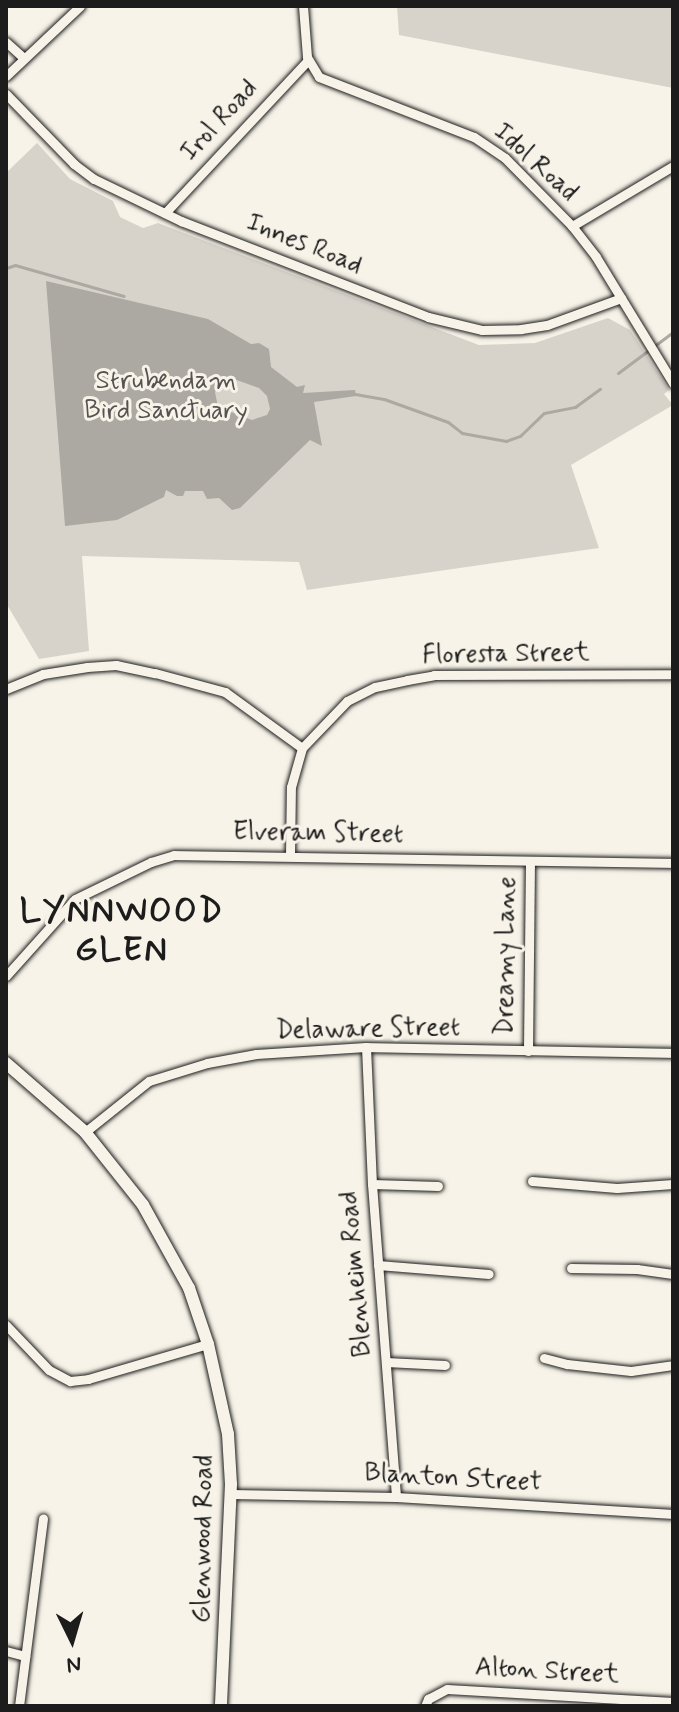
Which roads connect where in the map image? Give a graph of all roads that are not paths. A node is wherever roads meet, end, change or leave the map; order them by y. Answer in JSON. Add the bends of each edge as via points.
{"nodes":[{"id":1,"x":80,"y":6,"type":"edge"},
{"id":2,"x":303,"y":6,"type":"edge"},
{"id":3,"x":6,"y":42,"type":"edge"},
{"id":4,"x":24,"y":58,"type":"junction"},
{"id":5,"x":308,"y":60,"type":"junction"},
{"id":6,"x":6,"y":76,"type":"edge"},
{"id":7,"x":6,"y":94,"type":"edge"},
{"id":8,"x":673,"y":166,"type":"edge"},
{"id":9,"x":165,"y":213,"type":"junction"},
{"id":10,"x":572,"y":226,"type":"junction"},
{"id":11,"x":621,"y":298,"type":"junction"},
{"id":12,"x":671,"y":380,"type":"edge"},
{"id":13,"x":673,"y":674,"type":"edge"},
{"id":14,"x":6,"y":689,"type":"edge"},
{"id":15,"x":302,"y":748,"type":"junction"},
{"id":16,"x":290,"y":855,"type":"junction"},
{"id":17,"x":530,"y":861,"type":"junction"},
{"id":18,"x":673,"y":863,"type":"edge"},
{"id":19,"x":6,"y":976,"type":"edge"},
{"id":20,"x":366,"y":1047,"type":"junction"},
{"id":21,"x":528,"y":1051,"type":"junction"},
{"id":22,"x":673,"y":1053,"type":"edge"},
{"id":23,"x":6,"y":1063,"type":"edge"},
{"id":24,"x":85,"y":1132,"type":"junction"},
{"id":25,"x":532,"y":1181,"type":"dead end"},
{"id":26,"x":372,"y":1184,"type":"junction"},
{"id":27,"x":673,"y":1184,"type":"edge"},
{"id":28,"x":438,"y":1186,"type":"dead end"},
{"id":29,"x":378,"y":1265,"type":"junction"},
{"id":30,"x":571,"y":1268,"type":"dead end"},
{"id":31,"x":489,"y":1274,"type":"dead end"},
{"id":32,"x":673,"y":1274,"type":"edge"},
{"id":33,"x":6,"y":1325,"type":"edge"},
{"id":34,"x":208,"y":1344,"type":"junction"},
{"id":35,"x":544,"y":1358,"type":"dead end"},
{"id":36,"x":386,"y":1362,"type":"junction"},
{"id":37,"x":445,"y":1365,"type":"dead end"},
{"id":38,"x":673,"y":1365,"type":"edge"},
{"id":39,"x":231,"y":1494,"type":"junction"},
{"id":40,"x":396,"y":1497,"type":"junction"},
{"id":41,"x":673,"y":1514,"type":"edge"},
{"id":42,"x":43,"y":1519,"type":"dead end"},
{"id":43,"x":6,"y":1651,"type":"edge"},
{"id":44,"x":25,"y":1656,"type":"junction"},
{"id":45,"x":673,"y":1702,"type":"edge"},
{"id":46,"x":19,"y":1706,"type":"edge"},
{"id":47,"x":221,"y":1706,"type":"edge"},
{"id":48,"x":425,"y":1706,"type":"edge"}],
"edges":[{"from":1,"to":4,"type":"street"},
{"from":2,"to":5,"type":"street"},
{"from":3,"to":4,"type":"street"},
{"from":4,"to":6,"type":"street"},
{"from":5,"to":9,"type":"street","name":"Irol Road"},
{"from":5,"to":10,"type":"street","name":"Idol Road","via":[[327,83],[487,144]]},
{"from":7,"to":9,"type":"street","name":"Innes Road","via":[[82,171]]},
{"from":8,"to":10,"type":"street"},
{"from":9,"to":11,"type":"street","name":"Innes Road","via":[[395,305],[467,328],[540,327]]},
{"from":10,"to":11,"type":"street","name":"Idol Road"},
{"from":11,"to":12,"type":"street","name":"Idol Road"},
{"from":13,"to":15,"type":"street","name":"Floresta Street","via":[[434,675],[407,680],[347,701]]},
{"from":14,"to":15,"type":"street","via":[[43,674],[87,667],[144,670],[220,689]]},
{"from":15,"to":16,"type":"street","via":[[291,787]]},
{"from":16,"to":17,"type":"street","name":"Elveram Street"},
{"from":16,"to":19,"type":"street","name":"Elveram Street","via":[[191,853],[151,862],[72,901]]},
{"from":17,"to":18,"type":"street","name":"Elveram Street"},
{"from":17,"to":21,"type":"street","name":"Dreamy Lane"},
{"from":20,"to":21,"type":"street","name":"Delaware Street"},
{"from":20,"to":24,"type":"street","name":"Delaware Street","via":[[256,1054],[165,1074]]},
{"from":20,"to":26,"type":"street","name":"Blenheim Road"},
{"from":21,"to":22,"type":"street","name":"Delaware Street"},
{"from":23,"to":24,"type":"street","name":"Glenwood Road"},
{"from":24,"to":34,"type":"street","name":"Glenwood Road","via":[[158,1229],[189,1288]]},
{"from":25,"to":27,"type":"street","via":[[617,1188]]},
{"from":26,"to":28,"type":"street"},
{"from":26,"to":29,"type":"street","name":"Blenheim Road"},
{"from":29,"to":31,"type":"street"},
{"from":29,"to":36,"type":"street","name":"Blenheim Road"},
{"from":30,"to":32,"type":"street"},
{"from":33,"to":34,"type":"street","via":[[49,1370],[70,1381]]},
{"from":34,"to":39,"type":"street","name":"Glenwood Road","via":[[228,1434]]},
{"from":35,"to":38,"type":"street","via":[[631,1371]]},
{"from":36,"to":37,"type":"street"},
{"from":36,"to":40,"type":"street","name":"Blenheim Road"},
{"from":39,"to":40,"type":"street","name":"Blanton Street"},
{"from":39,"to":47,"type":"street","name":"Glenwood Road"},
{"from":40,"to":41,"type":"street","name":"Blanton Street"},
{"from":42,"to":44,"type":"street"},
{"from":43,"to":44,"type":"street"},
{"from":44,"to":46,"type":"street"},
{"from":45,"to":48,"type":"street","name":"Alton Street","via":[[447,1689]]}]}
